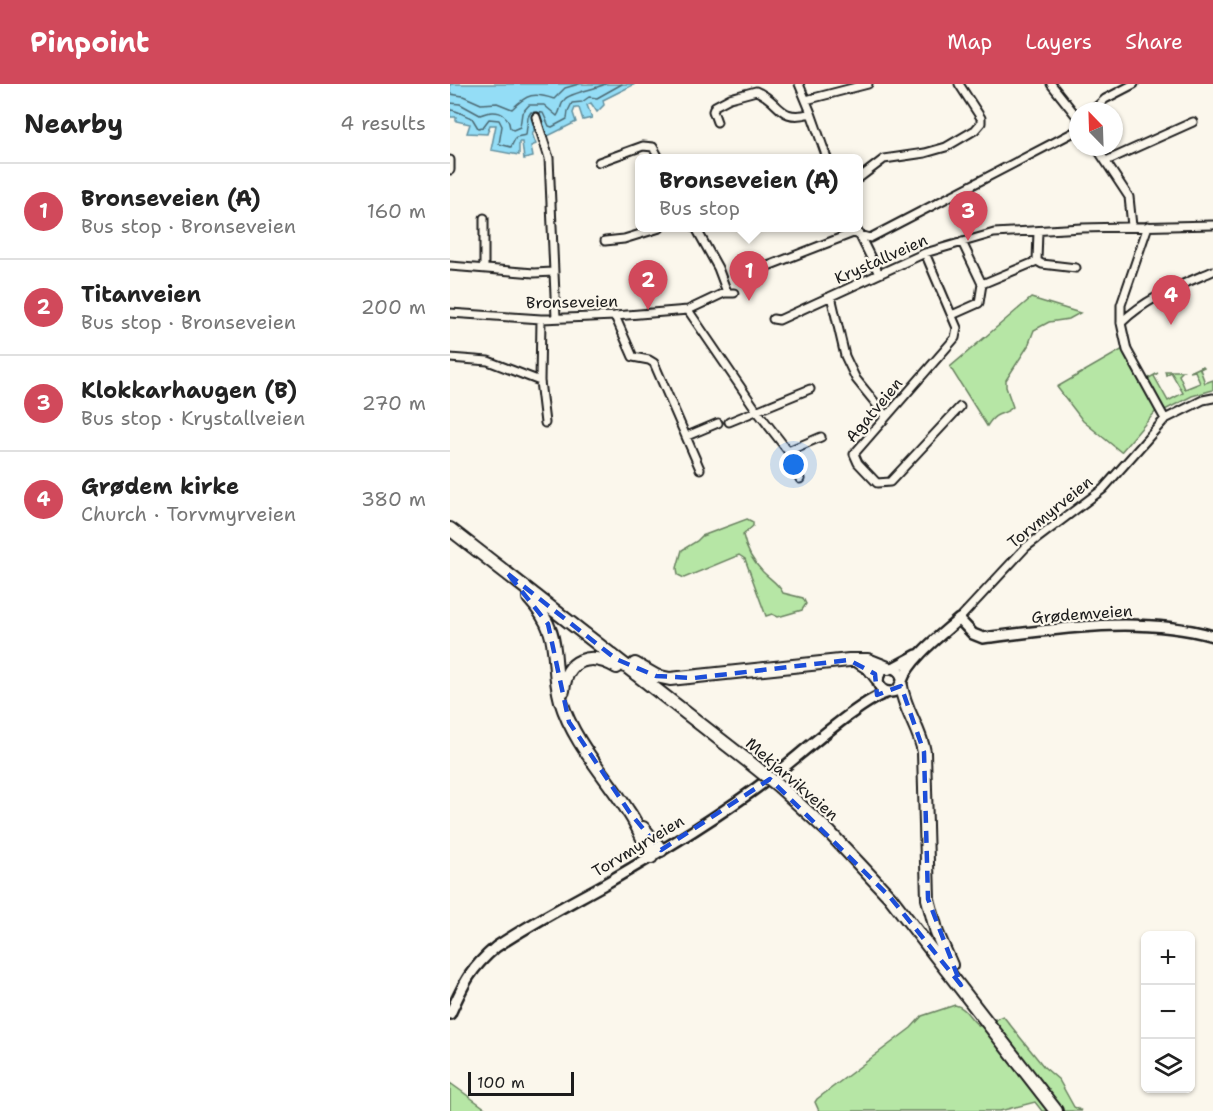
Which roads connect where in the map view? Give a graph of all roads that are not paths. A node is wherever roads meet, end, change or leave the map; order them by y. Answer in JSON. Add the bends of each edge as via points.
{"nodes":[{"id":1,"x":799,"y":84,"type":"edge"},
{"id":2,"x":868,"y":84,"type":"edge"},
{"id":3,"x":959,"y":84,"type":"edge"},
{"id":4,"x":1134,"y":84,"type":"edge"},
{"id":5,"x":1054,"y":85,"type":"edge"},
{"id":6,"x":806,"y":100,"type":"junction"},
{"id":7,"x":1102,"y":102,"type":"edge"},
{"id":8,"x":1069,"y":106,"type":"edge"},
{"id":9,"x":812,"y":113,"type":"junction"},
{"id":10,"x":536,"y":117,"type":"dead end"},
{"id":11,"x":717,"y":122,"type":"dead end"},
{"id":12,"x":1193,"y":122,"type":"dead end"},
{"id":13,"x":1069,"y":135,"type":"edge"},
{"id":14,"x":656,"y":154,"type":"edge"},
{"id":15,"x":825,"y":154,"type":"edge"},
{"id":16,"x":1102,"y":156,"type":"edge"},
{"id":17,"x":450,"y":160,"type":"edge"},
{"id":18,"x":1106,"y":161,"type":"junction"},
{"id":19,"x":599,"y":162,"type":"dead end"},
{"id":20,"x":450,"y":170,"type":"edge"},
{"id":21,"x":863,"y":174,"type":"edge"},
{"id":22,"x":484,"y":218,"type":"dead end"},
{"id":23,"x":1213,"y":225,"type":"edge"},
{"id":24,"x":1132,"y":226,"type":"junction"},
{"id":25,"x":1148,"y":226,"type":"junction"},
{"id":26,"x":1038,"y":231,"type":"junction"},
{"id":27,"x":646,"y":232,"type":"edge"},
{"id":28,"x":698,"y":232,"type":"edge"},
{"id":29,"x":856,"y":232,"type":"edge"},
{"id":30,"x":858,"y":232,"type":"edge"},
{"id":31,"x":860,"y":232,"type":"edge"},
{"id":32,"x":605,"y":241,"type":"dead end"},
{"id":33,"x":962,"y":242,"type":"junction"},
{"id":34,"x":925,"y":253,"type":"junction"},
{"id":35,"x":1037,"y":261,"type":"junction"},
{"id":36,"x":450,"y":266,"type":"edge"},
{"id":37,"x":484,"y":268,"type":"junction"},
{"id":38,"x":1076,"y":268,"type":"dead end"},
{"id":39,"x":755,"y":271,"type":"dead end"},
{"id":40,"x":1213,"y":271,"type":"edge"},
{"id":41,"x":553,"y":272,"type":"junction"},
{"id":42,"x":879,"y":274,"type":"junction"},
{"id":43,"x":982,"y":284,"type":"junction"},
{"id":44,"x":831,"y":296,"type":"junction"},
{"id":45,"x":688,"y":310,"type":"junction"},
{"id":46,"x":450,"y":313,"type":"edge"},
{"id":47,"x":952,"y":315,"type":"junction"},
{"id":48,"x":615,"y":316,"type":"junction"},
{"id":49,"x":556,"y":318,"type":"junction"},
{"id":50,"x":541,"y":319,"type":"junction"},
{"id":51,"x":772,"y":319,"type":"dead end"},
{"id":52,"x":1121,"y":323,"type":"junction"},
{"id":53,"x":450,"y":358,"type":"edge"},
{"id":54,"x":540,"y":381,"type":"junction"},
{"id":55,"x":810,"y":389,"type":"dead end"},
{"id":56,"x":1213,"y":398,"type":"edge"},
{"id":57,"x":960,"y":406,"type":"dead end"},
{"id":58,"x":757,"y":411,"type":"junction"},
{"id":59,"x":886,"y":416,"type":"junction"},
{"id":60,"x":1165,"y":419,"type":"junction"},
{"id":61,"x":729,"y":422,"type":"dead end"},
{"id":62,"x":545,"y":423,"type":"dead end"},
{"id":63,"x":718,"y":423,"type":"dead end"},
{"id":64,"x":687,"y":436,"type":"junction"},
{"id":65,"x":821,"y":437,"type":"dead end"},
{"id":66,"x":788,"y":451,"type":"junction"},
{"id":67,"x":700,"y":468,"type":"dead end"},
{"id":68,"x":800,"y":478,"type":"dead end"},
{"id":69,"x":450,"y":528,"type":"edge"},
{"id":70,"x":508,"y":574,"type":"junction"},
{"id":71,"x":958,"y":619,"type":"junction"},
{"id":72,"x":1213,"y":636,"type":"edge"},
{"id":73,"x":924,"y":651,"type":"junction"},
{"id":74,"x":616,"y":659,"type":"junction"},
{"id":75,"x":849,"y":660,"type":"junction"},
{"id":76,"x":891,"y":668,"type":"junction"},
{"id":77,"x":634,"y":673,"type":"junction"},
{"id":78,"x":878,"y":680,"type":"junction"},
{"id":79,"x":898,"y":687,"type":"junction"},
{"id":80,"x":563,"y":708,"type":"junction"},
{"id":81,"x":854,"y":711,"type":"junction"},
{"id":82,"x":656,"y":854,"type":"junction"},
{"id":83,"x":961,"y":985,"type":"junction"},
{"id":84,"x":450,"y":1014,"type":"edge"},
{"id":85,"x":1056,"y":1111,"type":"edge"}],
"edges":[{"from":1,"to":6,"type":"street"},
{"from":2,"to":6,"type":"street"},
{"from":3,"to":21,"type":"street","via":[[981,118],[975,130],[946,147],[884,159]]},
{"from":4,"to":7,"type":"street"},
{"from":5,"to":8,"type":"street"},
{"from":6,"to":9,"type":"street"},
{"from":9,"to":11,"type":"street","via":[[787,114],[756,91],[715,106]]},
{"from":9,"to":15,"type":"street"},
{"from":10,"to":41,"type":"street","via":[[549,158]]},
{"from":12,"to":18,"type":"street"},
{"from":13,"to":31,"type":"street","via":[[870,238]]},
{"from":14,"to":19,"type":"street","via":[[653,147],[643,146]]},
{"from":16,"to":18,"type":"street"},
{"from":17,"to":20,"type":"street"},
{"from":18,"to":24,"type":"street","via":[[1129,197]]},
{"from":22,"to":37,"type":"street"},
{"from":23,"to":25,"type":"street","name":"Krystallveien"},
{"from":24,"to":25,"type":"street","name":"Krystallveien"},
{"from":24,"to":26,"type":"street","name":"Krystallveien"},
{"from":25,"to":52,"type":"street","via":[[1121,305]]},
{"from":26,"to":33,"type":"street","name":"Krystallveien","via":[[994,233]]},
{"from":26,"to":35,"type":"street"},
{"from":27,"to":32,"type":"street"},
{"from":28,"to":45,"type":"street","name":"Bronseveien","via":[[731,293]]},
{"from":29,"to":39,"type":"street"},
{"from":30,"to":42,"type":"street"},
{"from":33,"to":34,"type":"street","name":"Krystallveien"},
{"from":33,"to":43,"type":"street"},
{"from":34,"to":42,"type":"street","name":"Krystallveien"},
{"from":34,"to":47,"type":"street","name":"Agatveien"},
{"from":35,"to":38,"type":"street"},
{"from":35,"to":43,"type":"street"},
{"from":36,"to":37,"type":"street"},
{"from":37,"to":41,"type":"street"},
{"from":40,"to":52,"type":"street","via":[[1169,290]]},
{"from":41,"to":49,"type":"street"},
{"from":42,"to":44,"type":"street","name":"Krystallveien"},
{"from":43,"to":47,"type":"street","via":[[979,303]]},
{"from":44,"to":51,"type":"street","name":"Krystallveien","via":[[779,320]]},
{"from":44,"to":59,"type":"street","via":[[845,356],[856,379]]},
{"from":45,"to":48,"type":"street","name":"Bronseveien"},
{"from":45,"to":58,"type":"street"},
{"from":46,"to":50,"type":"street","name":"Bronseveien"},
{"from":47,"to":59,"type":"street","name":"Agatveien","via":[[957,328],[955,338]]},
{"from":48,"to":49,"type":"street","name":"Bronseveien"},
{"from":48,"to":64,"type":"street","via":[[633,357],[654,363]]},
{"from":49,"to":50,"type":"street","name":"Bronseveien"},
{"from":50,"to":54,"type":"street"},
{"from":52,"to":60,"type":"street","via":[[1127,350]]},
{"from":53,"to":54,"type":"street","via":[[488,360]]},
{"from":54,"to":62,"type":"street"},
{"from":55,"to":58,"type":"street"},
{"from":56,"to":60,"type":"street","name":"Torvmyrveien"},
{"from":57,"to":59,"type":"street","name":"Agatveien","via":[[890,482],[877,483],[854,454]]},
{"from":58,"to":61,"type":"street"},
{"from":58,"to":66,"type":"street"},
{"from":60,"to":71,"type":"street","name":"Torvmyrveien","via":[[1103,489],[1026,547]]},
{"from":63,"to":64,"type":"street"},
{"from":64,"to":67,"type":"street"},
{"from":65,"to":66,"type":"street"},
{"from":66,"to":68,"type":"street"},
{"from":69,"to":70,"type":"highway","name":"Mekjarvikveien"},
{"from":70,"to":74,"type":"highway","name":"Mekjarvikveien"},
{"from":70,"to":80,"type":"highway","via":[[548,624]]},
{"from":71,"to":72,"type":"main road","name":"Grødemveien","via":[[983,638],[1114,625],[1177,628]]},
{"from":71,"to":73,"type":"main road","name":"Torvmyrveien"},
{"from":73,"to":76,"type":"main road","name":"Torvmyrveien"},
{"from":73,"to":79,"type":"main road","name":"Torvmyrveien"},
{"from":74,"to":75,"type":"highway","via":[[656,676],[679,679]]},
{"from":74,"to":77,"type":"highway","name":"Mekjarvikveien"},
{"from":75,"to":76,"type":"highway","via":[[868,660]]},
{"from":75,"to":78,"type":"highway","via":[[866,666]]},
{"from":76,"to":78,"type":"main road","via":[[881,671]]},
{"from":76,"to":79,"type":"main road","via":[[901,675]]},
{"from":77,"to":80,"type":"highway","via":[[601,659],[580,661],[566,676]]},
{"from":77,"to":83,"type":"highway","name":"Mekjarvikveien","bridge":true,"via":[[780,787],[830,833],[890,897]]},
{"from":78,"to":79,"type":"main road","via":[[883,691]]},
{"from":78,"to":81,"type":"main road","name":"Torvmyrveien"},
{"from":79,"to":81,"type":"main road","name":"Torvmyrveien"},
{"from":79,"to":83,"type":"highway","via":[[924,752],[928,899],[937,933]]},
{"from":80,"to":82,"type":"highway","via":[[574,731]]},
{"from":81,"to":82,"type":"main road","name":"Torvmyrveien","via":[[762,784]]},
{"from":82,"to":84,"type":"main road","name":"Torvmyrveien","via":[[496,947],[465,980]]},
{"from":83,"to":85,"type":"highway","name":"Mekjarvikveien"}]}
